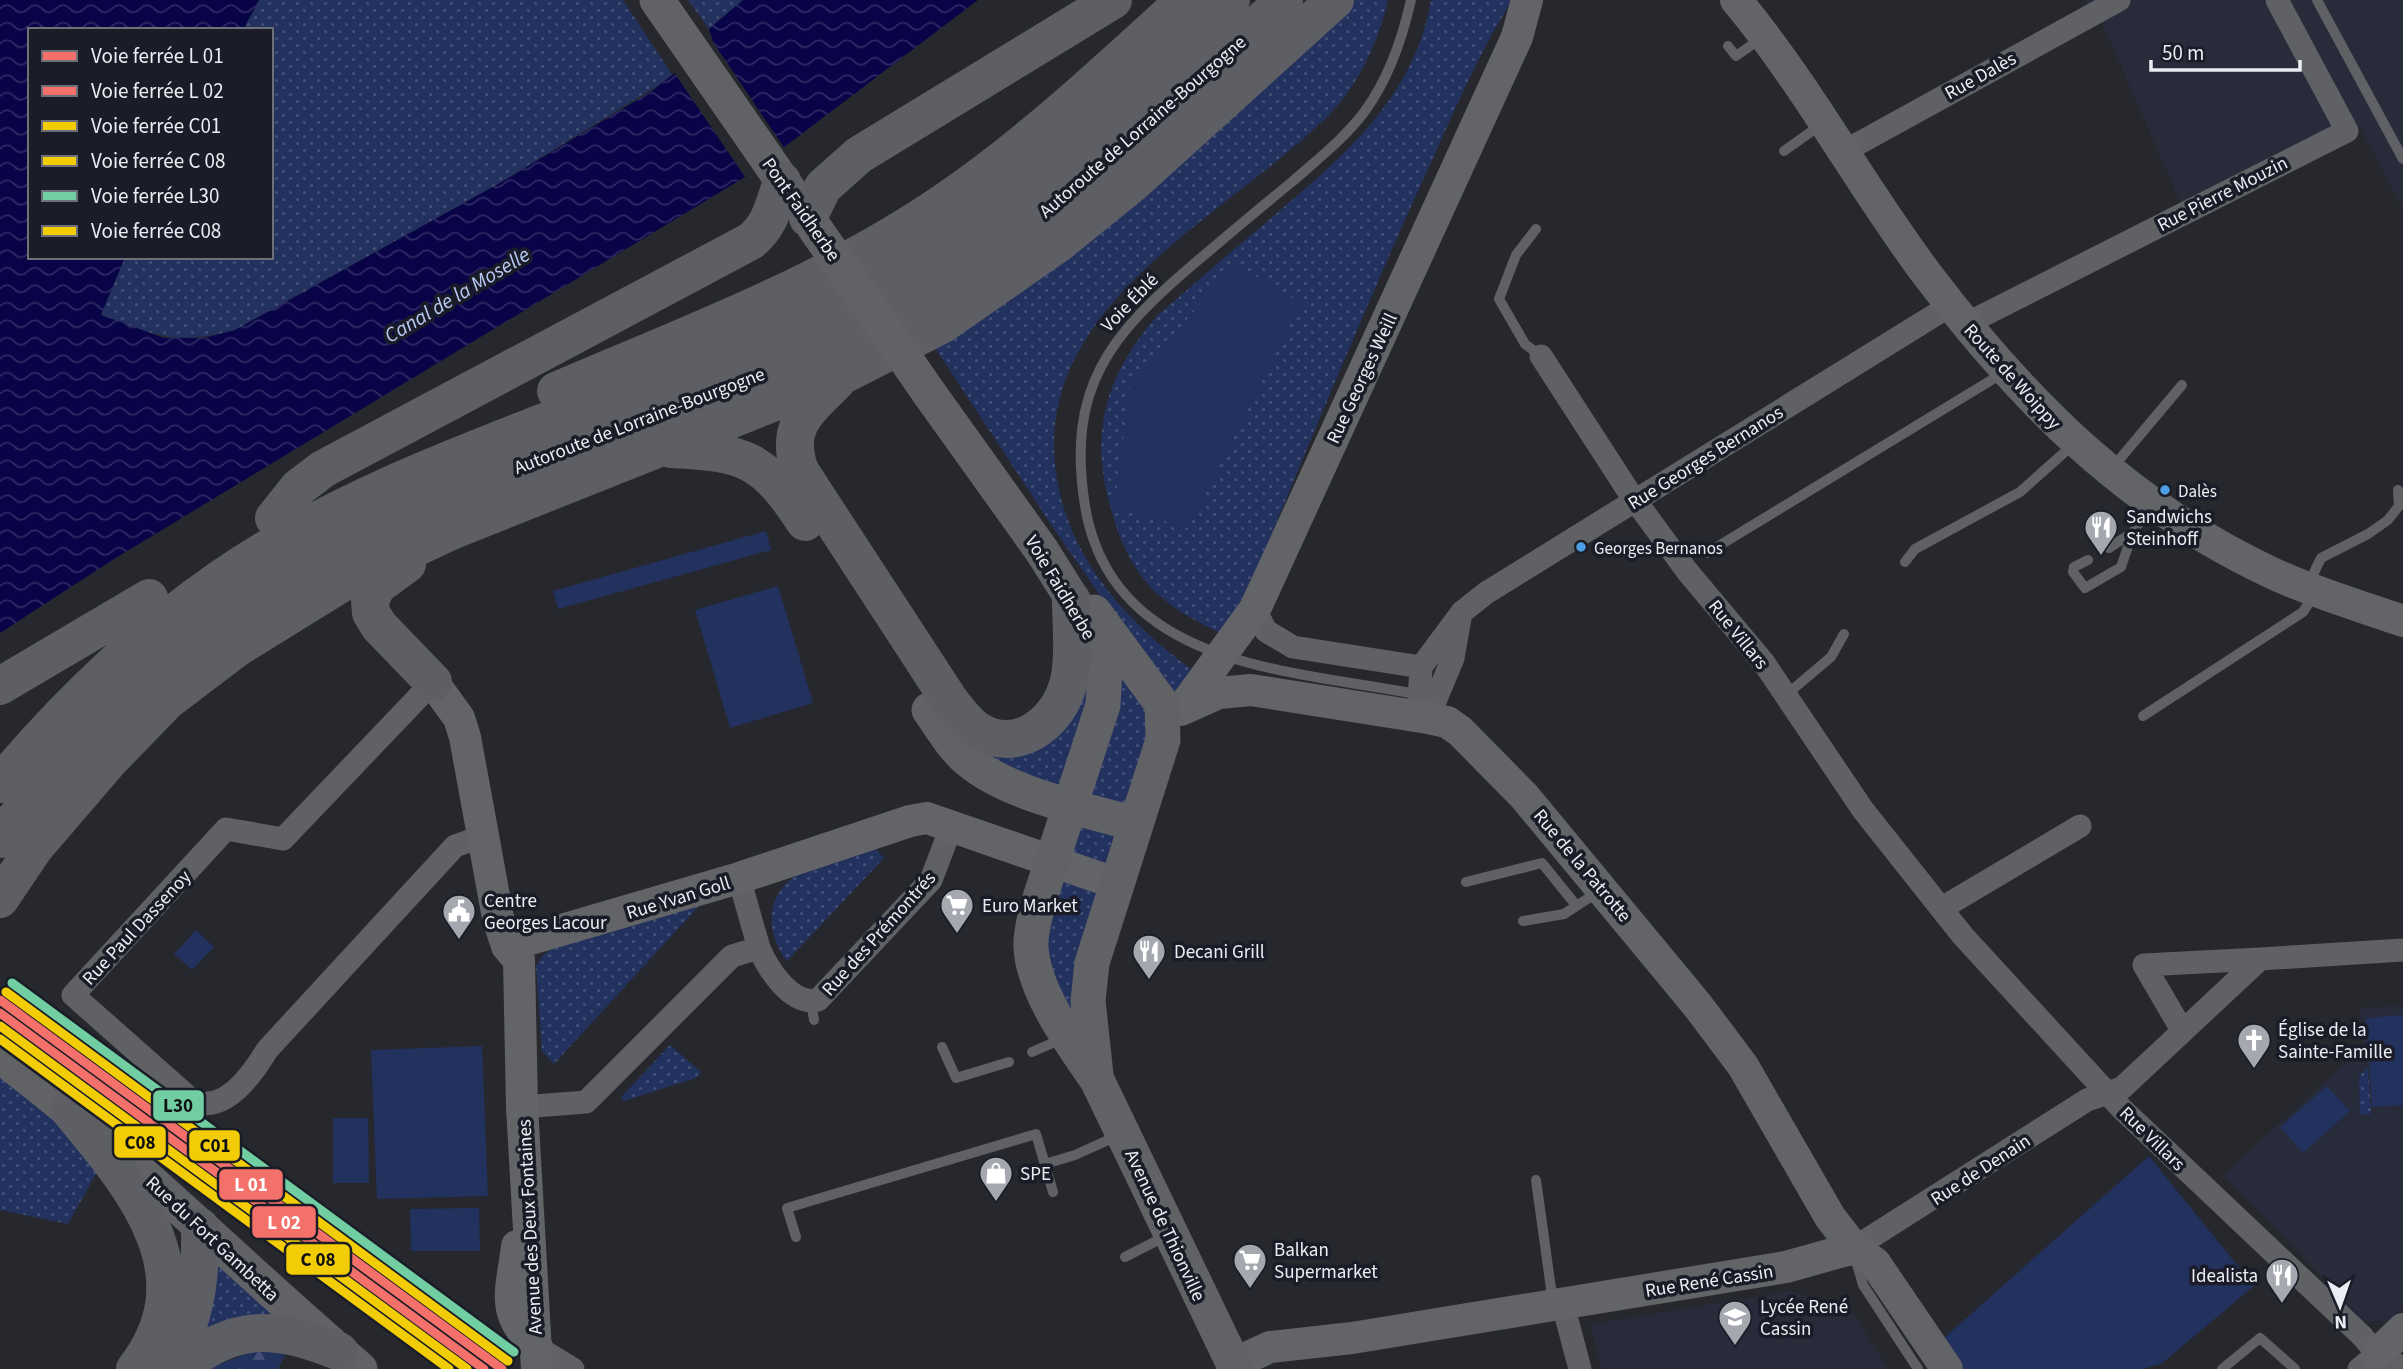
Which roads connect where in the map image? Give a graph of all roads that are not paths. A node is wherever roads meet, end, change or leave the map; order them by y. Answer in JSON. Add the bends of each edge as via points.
{"nodes":[{"id":1,"x":1113,"y":0,"type":"edge"},
{"id":2,"x":1185,"y":0,"type":"edge"},
{"id":3,"x":1231,"y":0,"type":"edge"},
{"id":4,"x":1284,"y":0,"type":"edge"},
{"id":5,"x":1335,"y":0,"type":"edge"},
{"id":6,"x":1411,"y":0,"type":"edge"},
{"id":7,"x":1527,"y":0,"type":"edge"},
{"id":8,"x":1736,"y":0,"type":"edge"},
{"id":9,"x":2119,"y":0,"type":"edge"},
{"id":10,"x":2277,"y":0,"type":"edge"},
{"id":11,"x":2317,"y":0,"type":"edge"},
{"id":12,"x":666,"y":12,"type":"edge"},
{"id":13,"x":1763,"y":36,"type":"junction"},
{"id":14,"x":1728,"y":46,"type":"dead end"},
{"id":15,"x":1823,"y":123,"type":"junction"},
{"id":16,"x":1784,"y":151,"type":"dead end"},
{"id":17,"x":1843,"y":152,"type":"junction"},
{"id":18,"x":2402,"y":154,"type":"edge"},
{"id":19,"x":782,"y":181,"type":"junction"},
{"id":20,"x":811,"y":223,"type":"junction"},
{"id":21,"x":1535,"y":229,"type":"dead end"},
{"id":22,"x":1958,"y":314,"type":"junction"},
{"id":23,"x":1541,"y":356,"type":"joint"},
{"id":24,"x":2006,"y":372,"type":"junction"},
{"id":25,"x":845,"y":373,"type":"junction"},
{"id":26,"x":2182,"y":385,"type":"dead end"},
{"id":27,"x":929,"y":393,"type":"joint"},
{"id":28,"x":2075,"y":443,"type":"junction"},
{"id":29,"x":662,"y":449,"type":"junction"},
{"id":30,"x":2109,"y":472,"type":"junction"},
{"id":31,"x":2398,"y":490,"type":"dead end"},
{"id":32,"x":1635,"y":500,"type":"junction"},
{"id":33,"x":2152,"y":503,"type":"junction"},
{"id":34,"x":274,"y":518,"type":"junction"},
{"id":35,"x":451,"y":531,"type":"junction"},
{"id":36,"x":2133,"y":532,"type":"junction"},
{"id":37,"x":2109,"y":548,"type":"dead end"},
{"id":38,"x":1042,"y":551,"type":"junction"},
{"id":39,"x":1707,"y":553,"type":"dead end"},
{"id":40,"x":2088,"y":560,"type":"dead end"},
{"id":41,"x":1905,"y":562,"type":"dead end"},
{"id":42,"x":2312,"y":589,"type":"junction"},
{"id":43,"x":149,"y":598,"type":"junction"},
{"id":44,"x":1071,"y":599,"type":"junction"},
{"id":45,"x":1255,"y":610,"type":"junction"},
{"id":46,"x":1462,"y":611,"type":"junction"},
{"id":47,"x":2403,"y":621,"type":"edge"},
{"id":48,"x":1844,"y":634,"type":"dead end"},
{"id":49,"x":1221,"y":657,"type":"junction"},
{"id":50,"x":1421,"y":667,"type":"junction"},
{"id":51,"x":433,"y":682,"type":"junction"},
{"id":52,"x":0,"y":686,"type":"edge"},
{"id":53,"x":1786,"y":695,"type":"junction"},
{"id":54,"x":1426,"y":707,"type":"junction"},
{"id":55,"x":929,"y":710,"type":"joint"},
{"id":56,"x":2143,"y":716,"type":"dead end"},
{"id":57,"x":1172,"y":725,"type":"junction"},
{"id":58,"x":0,"y":753,"type":"edge"},
{"id":59,"x":0,"y":784,"type":"edge"},
{"id":60,"x":1070,"y":804,"type":"junction"},
{"id":61,"x":1134,"y":824,"type":"junction"},
{"id":62,"x":952,"y":825,"type":"junction"},
{"id":63,"x":2080,"y":826,"type":"dead end"},
{"id":64,"x":483,"y":836,"type":"junction"},
{"id":65,"x":0,"y":839,"type":"edge"},
{"id":66,"x":1052,"y":862,"type":"junction"},
{"id":67,"x":740,"y":878,"type":"junction"},
{"id":68,"x":1466,"y":882,"type":"dead end"},
{"id":69,"x":1115,"y":883,"type":"junction"},
{"id":70,"x":1603,"y":888,"type":"junction"},
{"id":71,"x":0,"y":899,"type":"edge"},
{"id":72,"x":1575,"y":904,"type":"junction"},
{"id":73,"x":1942,"y":908,"type":"junction"},
{"id":74,"x":1523,"y":921,"type":"dead end"},
{"id":75,"x":508,"y":946,"type":"junction"},
{"id":76,"x":759,"y":948,"type":"junction"},
{"id":77,"x":2403,"y":950,"type":"edge"},
{"id":78,"x":2260,"y":959,"type":"junction"},
{"id":79,"x":2182,"y":1030,"type":"junction"},
{"id":80,"x":1067,"y":1036,"type":"junction"},
{"id":81,"x":1738,"y":1039,"type":"dead end"},
{"id":82,"x":942,"y":1047,"type":"dead end"},
{"id":83,"x":1032,"y":1052,"type":"dead end"},
{"id":84,"x":0,"y":1056,"type":"edge"},
{"id":85,"x":1009,"y":1062,"type":"dead end"},
{"id":86,"x":1097,"y":1080,"type":"junction"},
{"id":87,"x":2108,"y":1092,"type":"junction"},
{"id":88,"x":1773,"y":1094,"type":"dead end"},
{"id":89,"x":522,"y":1107,"type":"junction"},
{"id":90,"x":70,"y":1111,"type":"junction"},
{"id":91,"x":1123,"y":1133,"type":"junction"},
{"id":92,"x":1045,"y":1164,"type":"junction"},
{"id":93,"x":1536,"y":1180,"type":"dead end"},
{"id":94,"x":1053,"y":1192,"type":"dead end"},
{"id":95,"x":200,"y":1227,"type":"junction"},
{"id":96,"x":1170,"y":1234,"type":"junction"},
{"id":97,"x":796,"y":1237,"type":"dead end"},
{"id":98,"x":1854,"y":1248,"type":"junction"},
{"id":99,"x":1125,"y":1257,"type":"dead end"},
{"id":100,"x":1558,"y":1305,"type":"junction"},
{"id":101,"x":2403,"y":1329,"type":"edge"},
{"id":102,"x":1352,"y":1338,"type":"junction"},
{"id":103,"x":537,"y":1358,"type":"edge"},
{"id":104,"x":350,"y":1360,"type":"edge"},
{"id":105,"x":2379,"y":1365,"type":"edge"},
{"id":106,"x":1235,"y":1366,"type":"edge"},
{"id":107,"x":135,"y":1369,"type":"edge"},
{"id":108,"x":166,"y":1369,"type":"edge"},
{"id":109,"x":179,"y":1369,"type":"edge"},
{"id":110,"x":573,"y":1369,"type":"edge"},
{"id":111,"x":1298,"y":1369,"type":"edge"},
{"id":112,"x":1580,"y":1369,"type":"edge"},
{"id":113,"x":1918,"y":1369,"type":"edge"},
{"id":114,"x":1947,"y":1369,"type":"edge"},
{"id":115,"x":2222,"y":1369,"type":"edge"},
{"id":116,"x":2295,"y":1369,"type":"edge"}],
"edges":[{"from":1,"to":20,"type":"highway","via":[[859,155],[823,187]]},
{"from":2,"to":34,"type":"highway","via":[[1029,139],[946,202],[869,248],[788,291]]},
{"from":3,"to":59,"type":"highway","name":"Autoroute de Lorraine-Bourgogne","via":[[1093,127],[1005,199],[852,295],[397,481],[330,513],[222,578],[157,626],[65,710]]},
{"from":4,"to":65,"type":"highway","name":"Autoroute de Lorraine-Bourgogne","via":[[1133,139],[1040,217],[907,302],[706,397],[402,516],[273,586],[216,623],[88,734]]},
{"from":5,"to":25,"type":"highway","via":[[1133,183],[1059,243],[943,324]]},
{"from":6,"to":49,"type":"lane","name":"Voie Éblé","via":[[1388,72],[1364,112],[1334,145],[1130,321],[1108,350],[1086,405],[1082,486],[1094,539],[1109,570],[1150,617],[1182,640]]},
{"from":7,"to":45,"type":"street","name":"Rue Georges Weill","via":[[1517,37]]},
{"from":8,"to":13,"type":"street","name":"Route de Woippy"},
{"from":9,"to":17,"type":"street","name":"Rue Dalès"},
{"from":10,"to":22,"type":"street","name":"Rue Pierre Mouzin","via":[[2347,131]]},
{"from":11,"to":18,"type":"lane"},
{"from":12,"to":19,"type":"main road","name":"Pont Faidherbe"},
{"from":13,"to":14,"type":"lane","via":[[1736,56]]},
{"from":13,"to":15,"type":"street","name":"Route de Woippy"},
{"from":15,"to":16,"type":"lane"},
{"from":15,"to":17,"type":"street","name":"Route de Woippy"},
{"from":17,"to":22,"type":"street","name":"Route de Woippy"},
{"from":19,"to":20,"type":"main road","name":"Pont Faidherbe"},
{"from":19,"to":34,"type":"highway","via":[[772,216],[751,242],[323,469],[298,488]]},
{"from":20,"to":27,"type":"main road","name":"Pont Faidherbe","bridge":true},
{"from":21,"to":23,"type":"lane","via":[[1517,255],[1499,299],[1525,344]]},
{"from":22,"to":24,"type":"street","name":"Route de Woippy"},
{"from":22,"to":32,"type":"street","name":"Rue Georges Bernanos"},
{"from":23,"to":32,"type":"street","name":"Rue Villars"},
{"from":24,"to":28,"type":"street","name":"Route de Woippy"},
{"from":24,"to":39,"type":"lane"},
{"from":25,"to":29,"type":"highway"},
{"from":25,"to":44,"type":"highway","via":[[795,428],[793,452],[800,471],[948,698],[978,731],[1012,740],[1028,736],[1057,710],[1068,685],[1072,655]]},
{"from":26,"to":30,"type":"lane"},
{"from":27,"to":38,"type":"main road","name":"Voie Faidherbe"},
{"from":28,"to":30,"type":"street","name":"Route de Woippy"},
{"from":28,"to":41,"type":"lane","via":[[2020,492],[1915,549]]},
{"from":29,"to":35,"type":"highway"},
{"from":29,"to":55,"type":"highway","via":[[744,458],[777,482]]},
{"from":30,"to":33,"type":"street","name":"Route de Woippy"},
{"from":31,"to":42,"type":"lane","via":[[2399,506],[2388,520],[2321,558]]},
{"from":32,"to":46,"type":"street","name":"Rue Georges Bernanos"},
{"from":32,"to":53,"type":"street","name":"Rue Villars"},
{"from":33,"to":36,"type":"lane"},
{"from":33,"to":42,"type":"street","name":"Route de Woippy","via":[[2274,574]]},
{"from":34,"to":43,"type":"highway","via":[[209,555]]},
{"from":35,"to":51,"type":"highway","via":[[377,586],[370,600],[379,626]]},
{"from":35,"to":71,"type":"highway","via":[[345,581],[237,648],[166,702],[35,847]]},
{"from":36,"to":37,"type":"lane"},
{"from":36,"to":40,"type":"lane","via":[[2121,567],[2085,588],[2073,572]]},
{"from":38,"to":44,"type":"main road","name":"Voie Faidherbe"},
{"from":38,"to":57,"type":"main road","via":[[1113,634]]},
{"from":42,"to":47,"type":"street","name":"Route de Woippy"},
{"from":42,"to":56,"type":"lane","via":[[2303,612]]},
{"from":43,"to":52,"type":"highway"},
{"from":43,"to":58,"type":"highway"},
{"from":44,"to":60,"type":"main road","name":"Voie Faidherbe","via":[[1094,637],[1106,690]]},
{"from":45,"to":49,"type":"street","name":"Rue Georges Weill"},
{"from":45,"to":50,"type":"street","via":[[1266,631],[1293,648]]},
{"from":46,"to":50,"type":"street","name":"Rue Georges Bernanos"},
{"from":46,"to":54,"type":"street","via":[[1453,658]]},
{"from":48,"to":53,"type":"lane","via":[[1831,657]]},
{"from":49,"to":54,"type":"lane","name":"Rue de la Patrotte"},
{"from":49,"to":57,"type":"street","name":"Rue Georges Weill"},
{"from":50,"to":54,"type":"street"},
{"from":51,"to":64,"type":"street","via":[[459,718],[466,737]]},
{"from":51,"to":64,"type":"street","name":"Rue Paul Dassenoy","via":[[283,839],[226,829],[73,995],[194,1102],[219,1104],[254,1072],[267,1050],[455,846]]},
{"from":53,"to":73,"type":"street","name":"Rue Villars","via":[[1863,810]]},
{"from":54,"to":57,"type":"street","name":"Rue de la Patrotte","via":[[1251,690],[1219,693]]},
{"from":54,"to":70,"type":"street","name":"Rue de la Patrotte","via":[[1460,731],[1524,796]]},
{"from":54,"to":81,"type":"lane","name":"Rue de la Patrotte","via":[[1504,761],[1576,839]]},
{"from":55,"to":60,"type":"main road","via":[[968,760],[988,774]]},
{"from":57,"to":61,"type":"main road"},
{"from":60,"to":61,"type":"main road"},
{"from":60,"to":66,"type":"main road","name":"Voie Faidherbe"},
{"from":61,"to":69,"type":"main road"},
{"from":62,"to":66,"type":"street","name":"Rue Yvan Goll"},
{"from":62,"to":67,"type":"street","name":"Rue Yvan Goll","via":[[927,818],[910,821]]},
{"from":62,"to":76,"type":"street","name":"Rue des Prémontrés","via":[[931,880],[813,1011],[768,970]]},
{"from":63,"to":73,"type":"street"},
{"from":64,"to":75,"type":"street","via":[[498,918]]},
{"from":66,"to":69,"type":"street","name":"Rue Yvan Goll"},
{"from":66,"to":80,"type":"main road","name":"Voie Faidherbe","via":[[1032,929],[1031,949],[1042,986]]},
{"from":67,"to":75,"type":"street","name":"Rue Yvan Goll"},
{"from":67,"to":76,"type":"street","name":"Rue des Prémontrés"},
{"from":68,"to":72,"type":"lane","via":[[1542,863]]},
{"from":69,"to":86,"type":"main road","via":[[1092,964],[1088,1001]]},
{"from":70,"to":72,"type":"lane"},
{"from":70,"to":98,"type":"street","name":"Rue de la Patrotte","via":[[1743,1066],[1830,1217]]},
{"from":72,"to":74,"type":"lane","via":[[1564,914]]},
{"from":73,"to":87,"type":"street","name":"Rue Villars"},
{"from":75,"to":89,"type":"street","name":"Avenue des Deux Fontaines","via":[[519,960]]},
{"from":76,"to":89,"type":"street","via":[[732,956],[717,968],[586,1102]]},
{"from":77,"to":78,"type":"street"},
{"from":78,"to":79,"type":"street","name":"Rue de Denain"},
{"from":78,"to":79,"type":"street","via":[[2144,965]]},
{"from":79,"to":87,"type":"street","name":"Rue de Denain","via":[[2122,1088]]},
{"from":80,"to":83,"type":"lane"},
{"from":80,"to":86,"type":"main road","name":"Voie Faidherbe"},
{"from":82,"to":85,"type":"lane","via":[[956,1078]]},
{"from":84,"to":90,"type":"main road","name":"Rue du Fort Gambetta"},
{"from":86,"to":91,"type":"main road","name":"Avenue de Thionville"},
{"from":87,"to":98,"type":"street","name":"Rue de Denain","via":[[2087,1100]]},
{"from":87,"to":105,"type":"street","name":"Rue Villars","via":[[2362,1336]]},
{"from":88,"to":98,"type":"lane","name":"Rue de la Patrotte","via":[[1840,1212]]},
{"from":89,"to":103,"type":"street","name":"Avenue des Deux Fontaines"},
{"from":90,"to":95,"type":"main road","name":"Rue du Fort Gambetta"},
{"from":90,"to":107,"type":"highway","via":[[125,1177],[152,1222],[164,1260],[164,1302],[157,1329]]},
{"from":91,"to":92,"type":"lane"},
{"from":91,"to":96,"type":"main road","name":"Avenue de Thionville"},
{"from":92,"to":94,"type":"lane"},
{"from":92,"to":97,"type":"lane","via":[[1036,1134],[786,1208]]},
{"from":93,"to":100,"type":"lane"},
{"from":95,"to":104,"type":"main road","name":"Rue du Fort Gambetta"},
{"from":95,"to":108,"type":"highway","via":[[196,1304]]},
{"from":96,"to":99,"type":"lane"},
{"from":96,"to":106,"type":"main road","name":"Avenue de Thionville"},
{"from":98,"to":100,"type":"street","name":"Rue René Cassin","via":[[1798,1265]]},
{"from":98,"to":113,"type":"lane","name":"Rue de la Patrotte","via":[[1863,1285]]},
{"from":98,"to":114,"type":"street","name":"Rue de la Patrotte","via":[[1875,1263]]},
{"from":100,"to":102,"type":"street","name":"Rue René Cassin"},
{"from":100,"to":112,"type":"street"},
{"from":101,"to":105,"type":"street"},
{"from":102,"to":106,"type":"street","name":"Rue René Cassin","via":[[1270,1347]]},
{"from":102,"to":111,"type":"street","name":"Rue René Cassin","via":[[1314,1355]]},
{"from":103,"to":110,"type":"street"},
{"from":104,"to":109,"type":"highway","via":[[303,1337],[265,1331],[223,1339]]},
{"from":115,"to":116,"type":"lane","via":[[2260,1338]]}]}
